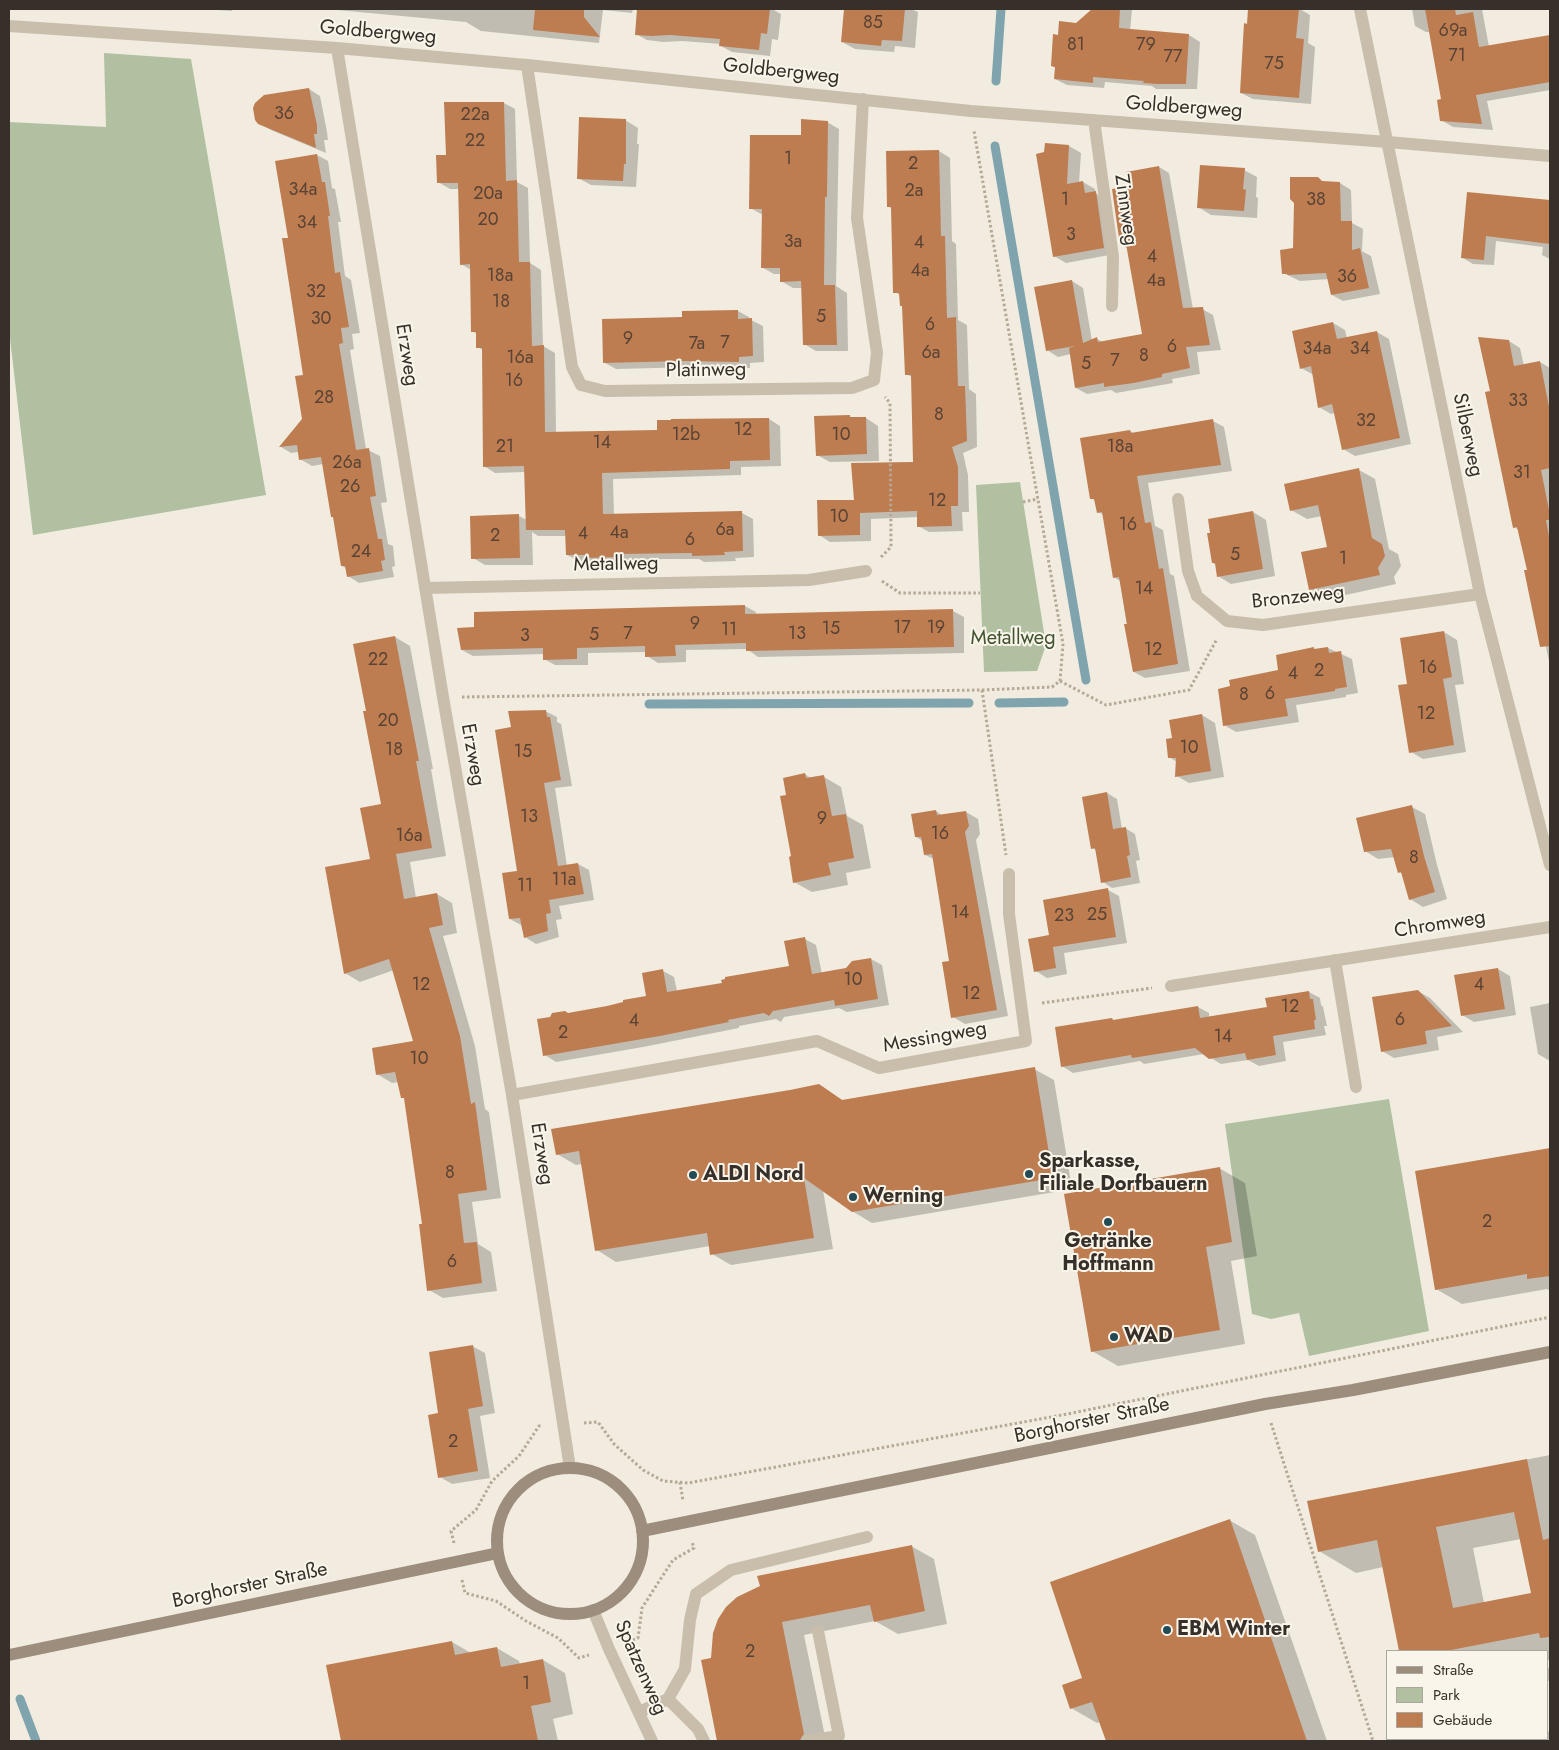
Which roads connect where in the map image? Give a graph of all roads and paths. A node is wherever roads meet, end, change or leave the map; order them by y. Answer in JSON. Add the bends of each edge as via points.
{"nodes":[{"id":1,"x":1360,"y":9,"type":"edge"},
{"id":2,"x":9,"y":26,"type":"edge"},
{"id":3,"x":337,"y":48,"type":"junction"},
{"id":4,"x":527,"y":65,"type":"junction"},
{"id":5,"x":863,"y":100,"type":"junction"},
{"id":6,"x":971,"y":111,"type":"junction"},
{"id":7,"x":1094,"y":120,"type":"junction"},
{"id":8,"x":1388,"y":142,"type":"junction"},
{"id":9,"x":1550,"y":156,"type":"edge"},
{"id":10,"x":1112,"y":306,"type":"dead end"},
{"id":11,"x":874,"y":380,"type":"junction"},
{"id":12,"x":1038,"y":499,"type":"junction"},
{"id":13,"x":1178,"y":499,"type":"dead end"},
{"id":14,"x":1023,"y":502,"type":"dead end"},
{"id":15,"x":866,"y":572,"type":"junction"},
{"id":16,"x":425,"y":588,"type":"junction"},
{"id":17,"x":980,"y":593,"type":"dead end"},
{"id":18,"x":1480,"y":594,"type":"junction"},
{"id":19,"x":1227,"y":621,"type":"junction"},
{"id":20,"x":1060,"y":681,"type":"junction"},
{"id":21,"x":982,"y":690,"type":"junction"},
{"id":22,"x":443,"y":697,"type":"junction"},
{"id":23,"x":1550,"y":866,"type":"edge"},
{"id":24,"x":1009,"y":874,"type":"joint"},
{"id":25,"x":1550,"y":927,"type":"edge"},
{"id":26,"x":1335,"y":960,"type":"junction"},
{"id":27,"x":1171,"y":986,"type":"joint"},
{"id":28,"x":1021,"y":1006,"type":"junction"},
{"id":29,"x":1356,"y":1087,"type":"dead end"},
{"id":30,"x":512,"y":1095,"type":"junction"},
{"id":31,"x":1550,"y":1317,"type":"edge"},
{"id":32,"x":1550,"y":1352,"type":"edge"},
{"id":33,"x":1265,"y":1404,"type":"junction"},
{"id":34,"x":570,"y":1468,"type":"junction"},
{"id":35,"x":688,"y":1483,"type":"dead end"},
{"id":36,"x":642,"y":1530,"type":"junction"},
{"id":37,"x":867,"y":1537,"type":"dead end"},
{"id":38,"x":498,"y":1553,"type":"junction"},
{"id":39,"x":593,"y":1610,"type":"junction"},
{"id":40,"x":818,"y":1631,"type":"dead end"},
{"id":41,"x":9,"y":1655,"type":"edge"},
{"id":42,"x":668,"y":1699,"type":"junction"},
{"id":43,"x":639,"y":1712,"type":"junction"},
{"id":44,"x":652,"y":1741,"type":"edge"},
{"id":45,"x":704,"y":1741,"type":"edge"},
{"id":46,"x":808,"y":1741,"type":"edge"},
{"id":47,"x":1374,"y":1741,"type":"edge"}],
"edges":[{"from":1,"to":8,"type":"street","name":"Silberweg"},
{"from":2,"to":3,"type":"street","name":"Goldbergweg"},
{"from":3,"to":4,"type":"street","name":"Goldbergweg"},
{"from":3,"to":16,"type":"street","name":"Erzweg"},
{"from":4,"to":5,"type":"street","name":"Goldbergweg"},
{"from":4,"to":11,"type":"street","name":"Platinweg","via":[[572,367],[581,385],[605,391],[852,388]]},
{"from":5,"to":6,"type":"street","name":"Goldbergweg"},
{"from":5,"to":11,"type":"street","via":[[857,218],[877,353]]},
{"from":6,"to":7,"type":"street","name":"Goldbergweg"},
{"from":6,"to":12,"type":"path"},
{"from":7,"to":8,"type":"street","name":"Goldbergweg"},
{"from":7,"to":10,"type":"street","name":"Zinnweg","via":[[1113,257]]},
{"from":8,"to":9,"type":"street","name":"Goldbergweg"},
{"from":8,"to":18,"type":"street","name":"Silberweg"},
{"from":11,"to":15,"type":"path","via":[[890,403],[892,547]]},
{"from":12,"to":14,"type":"path"},
{"from":12,"to":20,"type":"path","via":[[1063,644]]},
{"from":13,"to":19,"type":"street","name":"Bronzeweg","via":[[1188,571],[1197,596]]},
{"from":15,"to":16,"type":"street","name":"Metallweg","via":[[809,580]]},
{"from":15,"to":17,"type":"path","via":[[900,593]]},
{"from":16,"to":22,"type":"street","name":"Erzweg"},
{"from":18,"to":19,"type":"street","name":"Bronzeweg","via":[[1263,625]]},
{"from":18,"to":23,"type":"street","name":"Silberweg"},
{"from":19,"to":20,"type":"path","via":[[1189,690],[1106,705]]},
{"from":20,"to":21,"type":"path","via":[[1052,686]]},
{"from":21,"to":22,"type":"path"},
{"from":21,"to":24,"type":"path"},
{"from":22,"to":30,"type":"street","name":"Erzweg"},
{"from":24,"to":28,"type":"street","name":"Messingweg","via":[[1008,914]]},
{"from":25,"to":26,"type":"street","name":"Chromweg"},
{"from":26,"to":27,"type":"street","name":"Chromweg"},
{"from":26,"to":29,"type":"street"},
{"from":27,"to":28,"type":"path"},
{"from":28,"to":30,"type":"street","name":"Messingweg","via":[[1026,1041],[879,1068],[817,1041]]},
{"from":30,"to":34,"type":"street","name":"Erzweg"},
{"from":31,"to":35,"type":"path","via":[[1062,1415]]},
{"from":32,"to":33,"type":"main road","name":"Borghorster Straße"},
{"from":33,"to":36,"type":"main road","name":"Borghorster Straße"},
{"from":33,"to":47,"type":"path"},
{"from":34,"to":36,"type":"main road","via":[[610,1479],[626,1493],[637,1510]]},
{"from":34,"to":38,"type":"main road","via":[[548,1471],[528,1481],[512,1496],[501,1516]]},
{"from":36,"to":39,"type":"main road","via":[[642,1556],[632,1579],[616,1598]]},
{"from":37,"to":42,"type":"street","via":[[731,1570],[696,1594],[685,1669]]},
{"from":38,"to":39,"type":"main road","via":[[509,1581],[525,1599],[546,1610],[570,1614]]},
{"from":38,"to":41,"type":"main road","name":"Borghorster Straße"},
{"from":39,"to":43,"type":"street","name":"Spatzenweg"},
{"from":40,"to":46,"type":"street","via":[[839,1736]]},
{"from":42,"to":43,"type":"street"},
{"from":42,"to":45,"type":"street","via":[[698,1729]]},
{"from":43,"to":44,"type":"street","name":"Spatzenweg"}]}
